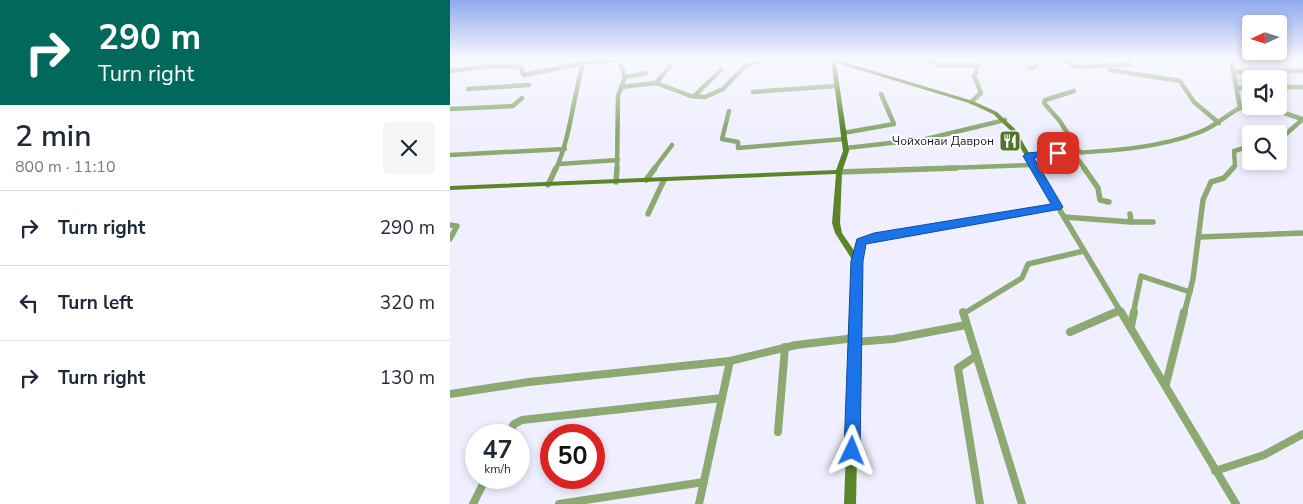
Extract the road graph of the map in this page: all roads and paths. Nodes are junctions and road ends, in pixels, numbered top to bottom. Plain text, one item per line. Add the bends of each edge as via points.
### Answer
1 (577, 83) edge
2 (623, 83) edge
3 (656, 83) joint
4 (708, 83) edge
5 (729, 83) edge
6 (836, 83) edge
7 (906, 83) edge
8 (977, 83) edge
9 (1180, 83) edge
10 (1236, 83) edge
11 (529, 84) dead end
12 (621, 86) junction
13 (836, 86) junction
14 (1287, 87) edge
15 (1303, 87) edge
16 (1238, 88) junction
17 (1242, 88) edge
18 (468, 89) dead end
19 (1074, 91) dead end
20 (752, 92) dead end
21 (881, 94) dead end
22 (694, 96) junction
23 (522, 98) dead end
24 (971, 102) junction
25 (1240, 108) junction
26 (450, 109) edge
27 (729, 111) dead end
28 (1303, 119) edge
29 (1005, 120) junction
30 (1219, 123) junction
31 (1287, 134) edge
32 (844, 136) junction
33 (672, 145) dead end
34 (846, 148) junction
35 (565, 149) junction
36 (1242, 149) edge
37 (1075, 151) junction
38 (450, 155) edge
39 (1028, 156) junction
40 (618, 160) junction
41 (558, 164) junction
42 (1032, 165) junction
43 (839, 172) junction
44 (646, 180) junction
45 (664, 180) junction
46 (616, 182) junction
47 (548, 185) junction
48 (450, 188) edge
49 (1108, 202) dead end
50 (1058, 207) junction
51 (648, 214) dead end
52 (1130, 214) dead end
53 (1064, 217) junction
54 (1117, 222) junction
55 (1131, 222) junction
56 (1153, 222) dead end
57 (450, 225) edge
58 (1123, 230) dead end
59 (1303, 233) edge
60 (1200, 237) junction
61 (450, 239) edge
62 (1084, 251) junction
63 (857, 261) junction
64 (1190, 292) junction
65 (1121, 310) junction
66 (966, 325) junction
67 (1131, 326) junction
68 (1070, 332) dead end
69 (855, 340) junction
70 (785, 347) junction
71 (976, 356) junction
72 (730, 361) junction
73 (1166, 384) junction
74 (450, 394) edge
75 (722, 398) junction
76 (514, 424) edge
77 (778, 432) dead end
78 (1303, 434) edge
79 (1215, 471) junction
80 (704, 482) junction
81 (480, 489) edge
82 (472, 504) edge
83 (559, 504) edge
84 (699, 504) edge
85 (850, 504) edge
86 (980, 504) edge
87 (1022, 504) edge
88 (1236, 504) edge

1 - 35 street
2 - 12 street
3 - 12 street
3 - 22 street
4 - 22 street
5 - 22 street via 721,91 705,97
6 - 13 main road
7 - 24 main road
8 - 24 street via 982,93
9 - 30 street via 1194,102
10 - 16 street
11 - 18 street
12 - 40 street via 618,96
13 - 20 street
13 - 32 main road
14 - 15 street
16 - 17 street
16 - 25 street
19 - 37 street via 1051,96 1044,103 1059,120
21 - 32 street via 894,124
23 - 26 street via 512,106
24 - 29 main road
25 - 28 street via 1270,108
25 - 30 street
27 - 32 street via 722,139 738,142 738,148
28 - 31 street
29 - 34 street via 959,133 888,146
29 - 39 main road
30 - 37 street via 1171,140
32 - 34 main road
33 - 44 street
34 - 43 main road via 846,157
35 - 38 street
35 - 41 street
36 - 60 street via 1234,151 1235,166 1224,178 1211,182 1203,200
37 - 39 street
37 - 49 street via 1098,188 1100,200
39 - 42 main road
40 - 41 street
40 - 46 street
41 - 47 street
42 - 43 street
42 - 50 main road
43 - 45 main road
43 - 63 main road via 838,233
44 - 45 main road
44 - 46 main road
45 - 51 street
46 - 47 main road
47 - 48 main road
50 - 53 street
50 - 63 main road via 866,239 858,247
52 - 55 street
53 - 54 street
53 - 62 street
54 - 55 street
54 - 58 street
55 - 56 street
57 - 61 street via 457,226
59 - 60 street
60 - 64 street
62 - 65 street
62 - 66 street via 1028,264 1022,278 963,312
63 - 69 main road
64 - 67 street via 1142,276
64 - 73 street
65 - 67 street
65 - 68 street
66 - 69 street via 893,339
66 - 71 street
67 - 73 street
69 - 70 street
69 - 85 main road
70 - 72 street
70 - 77 street
71 - 86 street via 958,368
71 - 87 street
72 - 74 street via 529,382
72 - 75 street
73 - 79 street
75 - 76 street via 519,420
75 - 80 street
78 - 79 street via 1264,454
79 - 88 street
80 - 83 street
80 - 84 street
81 - 82 street

